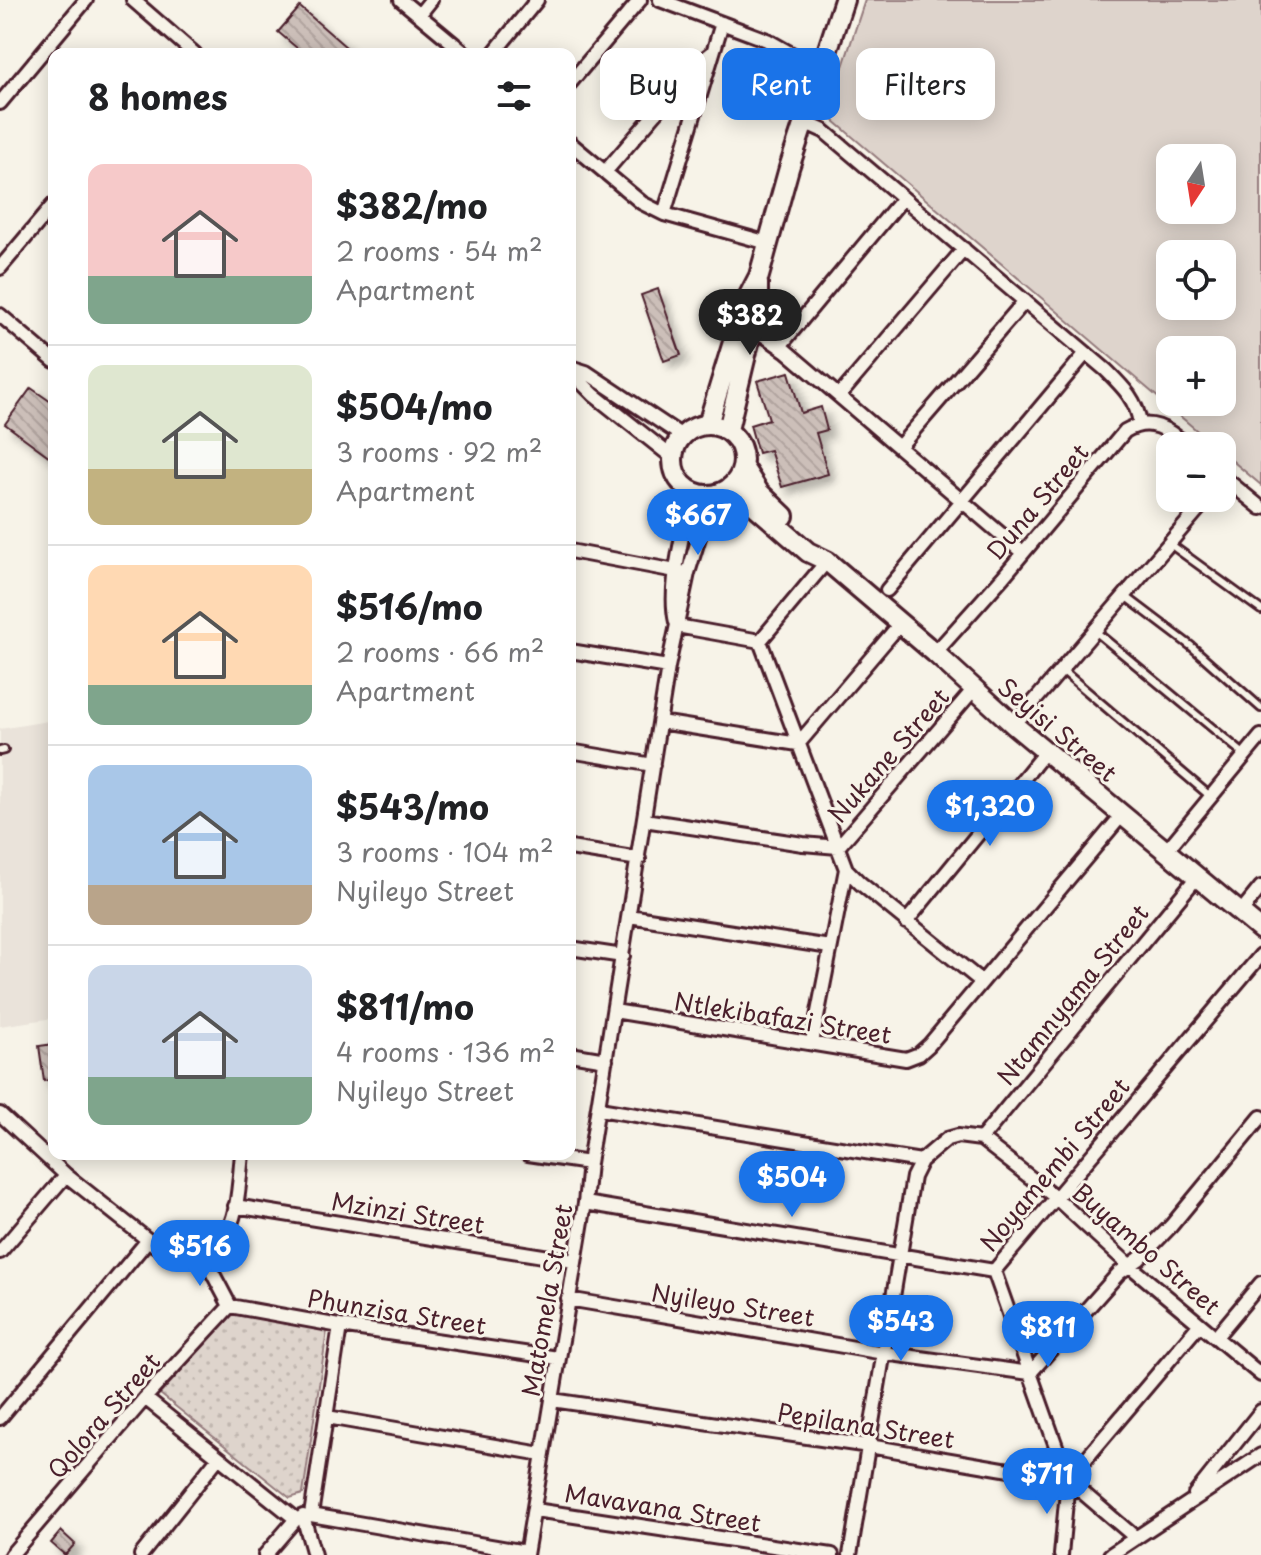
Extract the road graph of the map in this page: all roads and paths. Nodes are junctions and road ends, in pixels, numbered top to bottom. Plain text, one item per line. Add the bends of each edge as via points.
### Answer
1 (86, 0) edge
2 (133, 0) edge
3 (401, 0) edge
4 (431, 0) edge
5 (537, 0) edge
6 (640, 0) edge
7 (660, 0) edge
8 (844, 0) edge
9 (419, 15) junction
10 (722, 23) junction
11 (184, 48) edge
12 (459, 48) edge
13 (498, 48) edge
14 (781, 48) edge
15 (828, 48) edge
16 (713, 52) junction
17 (576, 76) edge
18 (0, 103) edge
19 (804, 122) joint
20 (576, 148) edge
21 (605, 172) junction
22 (903, 198) junction
23 (48, 211) edge
24 (664, 214) junction
25 (768, 243) junction
26 (964, 249) junction
27 (0, 268) edge
28 (759, 276) junction
29 (1025, 301) junction
30 (0, 315) edge
31 (752, 327) junction
32 (780, 346) junction
33 (1086, 353) junction
34 (48, 356) edge
35 (576, 370) edge
36 (576, 376) edge
37 (839, 396) junction
38 (1140, 423) junction
39 (708, 424) junction
40 (728, 430) junction
41 (1169, 432) edge
42 (682, 436) junction
43 (899, 447) junction
44 (672, 457) junction
45 (743, 467) junction
46 (732, 486) junction
47 (1236, 488) edge
48 (690, 490) junction
49 (712, 495) junction
50 (962, 500) junction
51 (1261, 508) edge
52 (1196, 512) edge
53 (1170, 544) junction
54 (576, 552) edge
55 (1023, 553) junction
56 (827, 561) junction
57 (683, 572) junction
58 (887, 590) dead end
59 (1125, 596) junction
60 (1261, 610) edge
61 (900, 624) junction
62 (677, 626) junction
63 (1095, 631) junction
64 (760, 641) junction
65 (576, 652) edge
66 (935, 653) junction
67 (668, 667) junction
68 (1062, 670) junction
69 (974, 689) junction
70 (1261, 708) edge
71 (660, 722) junction
72 (1014, 725) junction
73 (1261, 736) edge
74 (798, 744) junction
75 (1046, 751) junction
76 (576, 752) edge
77 (1245, 755) junction
78 (653, 765) junction
79 (1210, 796) junction
80 (1122, 815) junction
81 (644, 820) junction
82 (838, 847) junction
83 (576, 849) edge
84 (1166, 851) junction
85 (639, 859) junction
86 (846, 869) junction
87 (1197, 877) junction
88 (1261, 887) edge
89 (1240, 913) junction
90 (629, 916) junction
91 (906, 922) junction
92 (1261, 930) edge
93 (830, 947) junction
94 (576, 949) edge
95 (1261, 955) edge
96 (623, 956) junction
97 (982, 982) junction
98 (614, 1011) junction
99 (812, 1043) junction
100 (576, 1055) edge
101 (606, 1060) junction
102 (599, 1109) junction
103 (0, 1114) edge
104 (1261, 1117) edge
105 (981, 1139) junction
106 (48, 1158) edge
107 (50, 1160) edge
108 (241, 1160) edge
109 (569, 1160) edge
110 (921, 1161) junction
111 (589, 1163) junction
112 (66, 1175) junction
113 (1054, 1196) junction
114 (585, 1203) junction
115 (235, 1206) junction
116 (148, 1240) junction
117 (0, 1252) edge
118 (202, 1253) junction
119 (901, 1256) junction
120 (574, 1261) junction
121 (1129, 1265) junction
122 (994, 1271) junction
123 (1261, 1283) edge
124 (568, 1299) junction
125 (230, 1306) junction
126 (1199, 1325) junction
127 (340, 1326) junction
128 (1216, 1337) junction
129 (884, 1353) junction
130 (558, 1358) junction
131 (1030, 1373) junction
132 (1261, 1375) edge
133 (145, 1398) junction
134 (552, 1400) junction
135 (1261, 1411) edge
136 (327, 1417) junction
137 (0, 1418) edge
138 (869, 1446) junction
139 (542, 1454) junction
140 (1261, 1455) edge
141 (218, 1458) junction
142 (1068, 1480) junction
143 (1188, 1503) junction
144 (535, 1510) junction
145 (304, 1516) junction
146 (1136, 1538) junction
147 (0, 1549) edge
148 (526, 1554) edge
149 (9, 1555) edge
150 (141, 1555) edge
151 (265, 1555) edge
152 (314, 1555) edge
153 (832, 1555) edge
154 (850, 1555) edge
155 (1061, 1555) edge
156 (1110, 1555) edge

1 - 18 street
2 - 11 street
3 - 9 street
4 - 9 street
5 - 13 street
6 - 17 street
7 - 10 street
8 - 15 street
9 - 12 street
10 - 14 street
10 - 16 street
16 - 21 street
16 - 24 street
19 - 22 street via 824,131
19 - 25 street
20 - 21 street
21 - 24 street
22 - 26 street
22 - 32 street
23 - 27 street
24 - 25 street
25 - 28 street
26 - 29 street
26 - 37 street
28 - 31 street
28 - 39 street via 745,303
29 - 33 street
29 - 43 street
30 - 34 street
31 - 32 street
31 - 40 street
32 - 37 street
33 - 38 street via 1130,394
33 - 50 street
35 - 42 street
36 - 44 street
37 - 43 street
38 - 41 street
38 - 55 street, Duna Street via 1125,431
39 - 40 street
39 - 42 street
40 - 45 street via 741,446
42 - 44 street
43 - 50 street
44 - 48 street via 674,473
45 - 46 street
45 - 56 street, Seyisi Street via 759,492 817,545
46 - 49 street
46 - 56 street, Seyisi Street via 808,552
47 - 51 street
48 - 49 street
48 - 57 street, Matomela Street
49 - 57 street, Matomela Street
50 - 55 street
50 - 58 street
52 - 53 street
53 - 59 street
53 - 60 lane
54 - 57 street
55 - 66 street, Duna Street
56 - 61 street, Seyisi Street
56 - 64 street
57 - 62 street, Matomela Street via 674,613
59 - 63 street
59 - 70 lane
61 - 66 street, Seyisi Street
61 - 74 street
62 - 64 street
62 - 67 street, Matomela Street
63 - 68 street
63 - 77 lane
64 - 74 street
65 - 67 street
66 - 69 street, Seyisi Street
67 - 71 street, Matomela Street
68 - 72 street
68 - 79 lane
69 - 72 street, Seyisi Street
69 - 82 street, Nukane Street
71 - 74 street
71 - 78 street, Matomela Street
72 - 75 street, Seyisi Street
73 - 77 street
74 - 82 street
75 - 80 street, Seyisi Street
75 - 91 street
76 - 78 street
77 - 79 street
78 - 81 street, Matomela Street
79 - 84 street
80 - 84 street, Seyisi Street
80 - 97 street, Ntlekibafazi Street
81 - 82 street, Nukane Street
81 - 85 street, Matomela Street
82 - 86 street
83 - 85 street
84 - 87 street, Seyisi Street
85 - 90 street, Matomela Street
86 - 91 street
86 - 93 street
87 - 89 street, Seyisi Street
87 - 105 street, Ntamnyama Street
88 - 89 street
89 - 92 street, Seyisi Street
90 - 93 street
90 - 96 street, Matomela Street
91 - 97 street
93 - 99 street
94 - 96 street
95 - 113 street, Noyamembi Street
96 - 98 street, Matomela Street
97 - 99 street, Ntlekibafazi Street via 929,1045 906,1059
98 - 99 street, Ntlekibafazi Street
98 - 101 street, Matomela Street
100 - 101 street
101 - 102 street, Matomela Street
102 - 110 street
102 - 111 street, Matomela Street
103 - 106 street
104 - 121 street via 1171,1226
105 - 110 street via 947,1139
105 - 113 street, Buyambo Street
107 - 112 street
108 - 115 street
109 - 111 street
110 - 119 street via 913,1177
111 - 114 street, Matomela Street
112 - 116 street
112 - 117 street
113 - 121 street, Buyambo Street
113 - 122 street, Noyamembi Street
114 - 119 street, Noyamembi Street
114 - 120 street, Matomela Street
115 - 118 street via 221,1241
115 - 120 street, Mzinzi Street
116 - 118 street via 178,1257
116 - 137 street
118 - 125 street
119 - 122 street, Noyamembi Street
119 - 129 street
120 - 124 street, Matomela Street
121 - 126 street, Buyambo Street
121 - 131 street
122 - 131 street
123 - 128 street
124 - 129 street, Nyileyo Street
124 - 130 street, Matomela Street
125 - 127 street, Phunzisa Street
125 - 133 street, Qolora Street
126 - 128 street, Buyambo Street
126 - 142 street
127 - 130 street, Phunzisa Street
127 - 136 street
128 - 132 street, Buyambo Street
129 - 131 street, Nyileyo Street
129 - 138 street
130 - 134 street, Matomela Street
131 - 142 street
133 - 141 street
133 - 149 street, Qolora Street
134 - 138 street, Pepilana Street
134 - 139 street, Matomela Street
135 - 143 street
136 - 139 street
136 - 145 street
138 - 142 street, Pepilana Street
138 - 154 street
139 - 144 street, Matomela Street
140 - 143 street
141 - 145 street
141 - 150 street
142 - 146 street
142 - 155 street
143 - 146 street
144 - 148 street, Matomela Street
144 - 153 street, Mavavana Street
145 - 148 street
145 - 151 street
145 - 152 street
146 - 156 street
147 - 149 street

